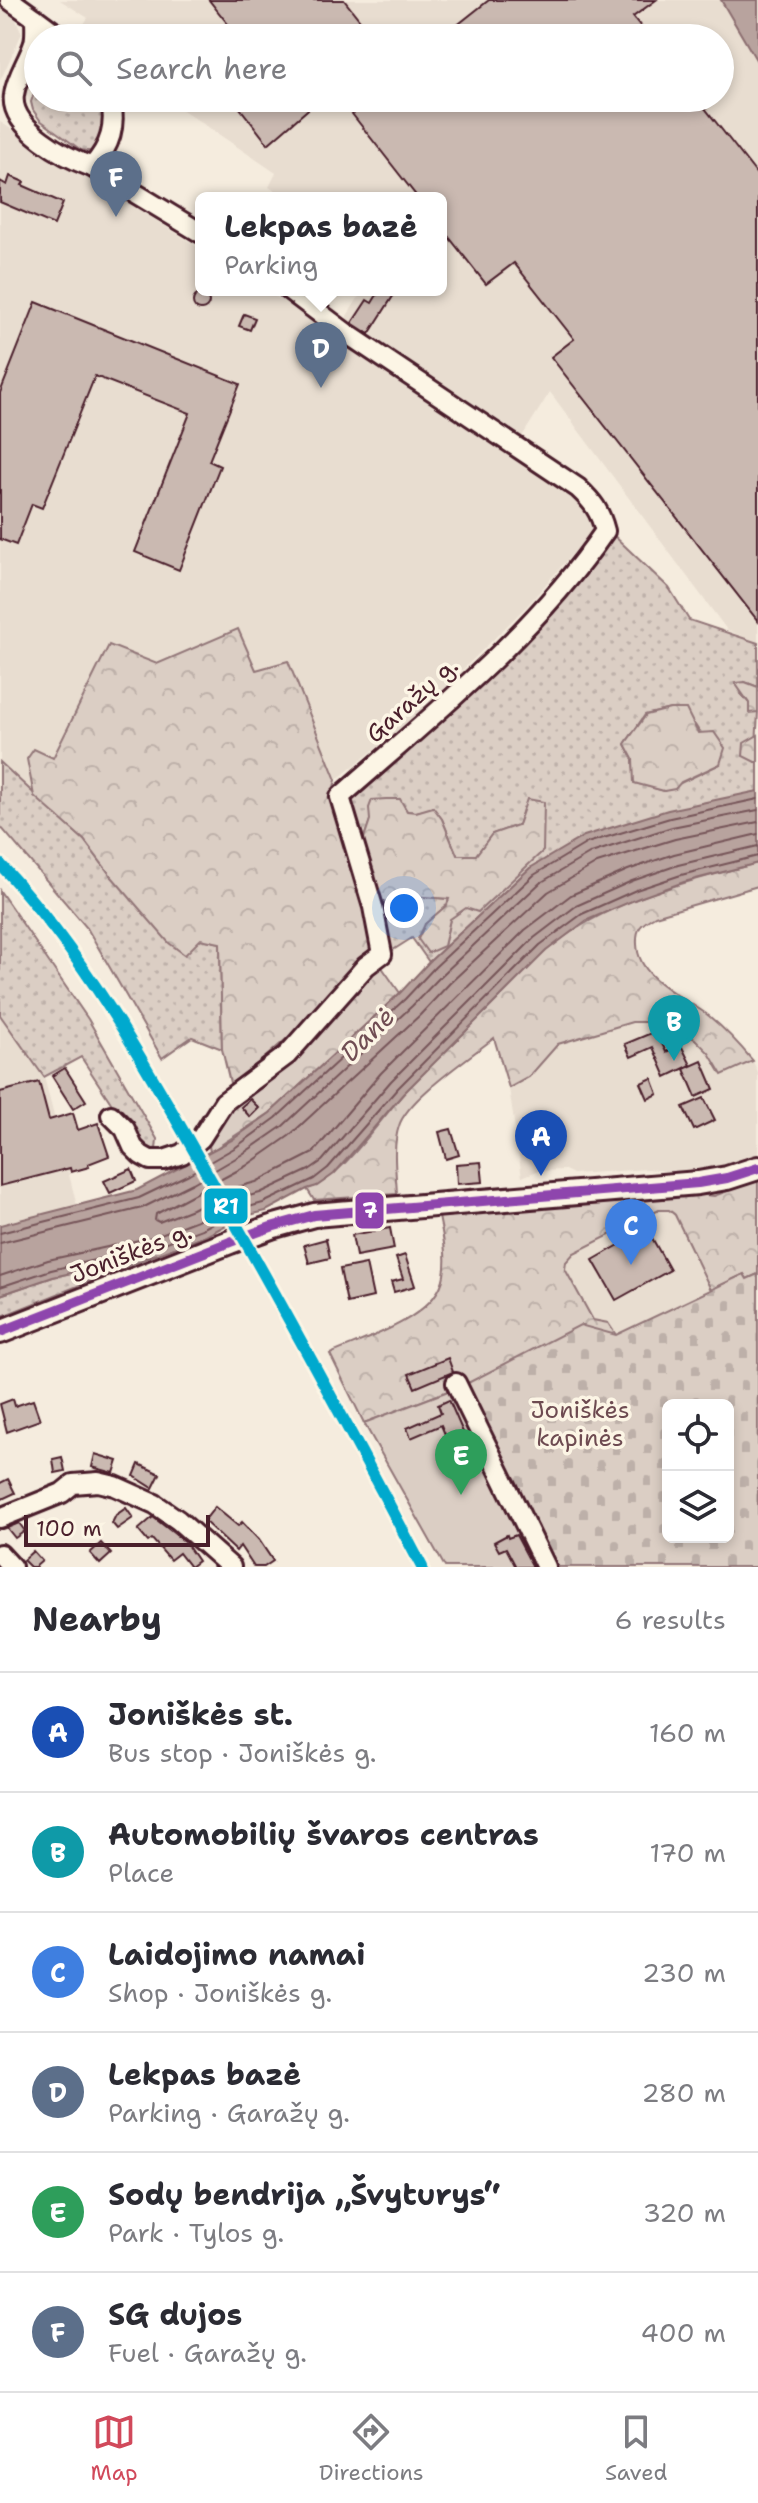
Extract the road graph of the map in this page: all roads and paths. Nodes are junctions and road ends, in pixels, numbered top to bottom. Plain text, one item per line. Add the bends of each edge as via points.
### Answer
1 (10, 0) edge
2 (35, 18) junction
3 (35, 24) edge
4 (43, 24) edge
5 (24, 70) edge
6 (111, 112) edge
7 (92, 167) junction
8 (195, 229) edge
9 (297, 296) edge
10 (111, 1115) dead end
11 (758, 1168) edge
12 (0, 1332) edge
13 (456, 1383) dead end
14 (0, 1518) edge
15 (0, 1554) edge
16 (12, 1567) edge
17 (231, 1567) edge
18 (546, 1567) edge

1 - 2 street
2 - 3 street
2 - 4 street
5 - 7 street via 14,96 17,114 29,131
6 - 7 street via 110,140
7 - 8 street
9 - 10 street, Garažų g. via 578,488 594,502 605,531 545,605 469,682 340,797 382,954 287,1055 224,1102 201,1138 182,1154 150,1160 133,1147
11 - 12 main road, Joniškės g. via 698,1183 314,1215 243,1237
13 - 18 street
14 - 17 street via 73,1484 98,1482 155,1504
15 - 16 street

